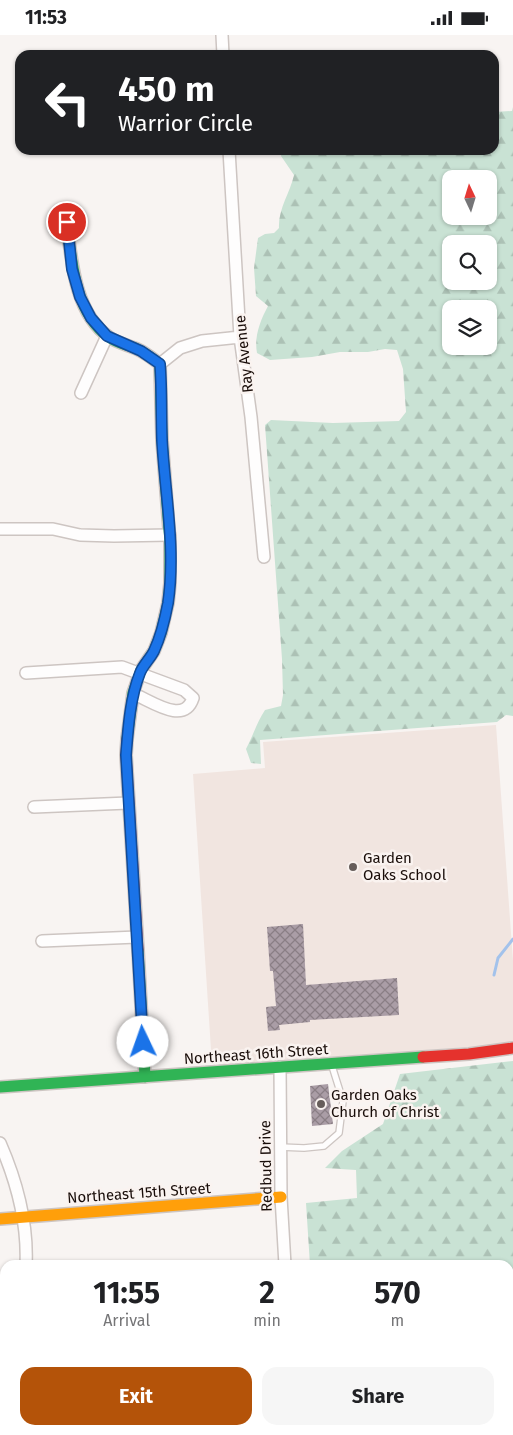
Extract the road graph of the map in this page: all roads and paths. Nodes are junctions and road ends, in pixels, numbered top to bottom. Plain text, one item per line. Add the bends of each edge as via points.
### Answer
1 (222, 35) edge
2 (223, 50) edge
3 (229, 155) edge
4 (65, 209) dead end
5 (107, 336) junction
6 (240, 337) junction
7 (160, 364) junction
8 (81, 393) dead end
9 (0, 529) edge
10 (170, 535) junction
11 (264, 557) dead end
12 (26, 673) dead end
13 (140, 673) junction
14 (134, 695) junction
15 (128, 803) junction
16 (34, 807) dead end
17 (137, 937) junction
18 (42, 941) dead end
19 (513, 1048) edge
20 (331, 1064) junction
21 (280, 1067) junction
22 (145, 1077) junction
23 (0, 1087) edge
24 (0, 1143) edge
25 (280, 1147) junction
26 (281, 1197) junction
27 (23, 1217) junction
28 (0, 1219) edge
29 (26, 1260) edge
30 (285, 1260) edge

1 - 2 street
3 - 6 street, Ray Avenue
4 - 5 street via 72,269 80,297 91,318
5 - 7 street via 141,351
5 - 8 street
6 - 7 street via 202,341 180,349
6 - 11 street, Ray Avenue
7 - 10 street
9 - 10 street via 53,529 80,535
10 - 13 street via 168,603 153,652
12 - 13 street via 122,667
13 - 14 street
13 - 14 street via 184,690 193,698 190,706 182,711 168,710
14 - 15 street via 128,720 126,755
15 - 16 street
15 - 17 street
17 - 18 street
17 - 22 street
19 - 20 street, Northeast 16th Street
20 - 21 street, Northeast 16th Street
20 - 25 lane via 343,1101 339,1133 324,1146
21 - 22 street, Northeast 16th Street
21 - 25 street, Redbud Drive
22 - 23 street, Northeast 16th Street
24 - 27 street via 19,1193
25 - 26 street, Redbud Drive
26 - 27 street, Northeast 15th Street
26 - 30 street, Redbud Drive
27 - 28 street, Northeast 15th Street
27 - 29 street

